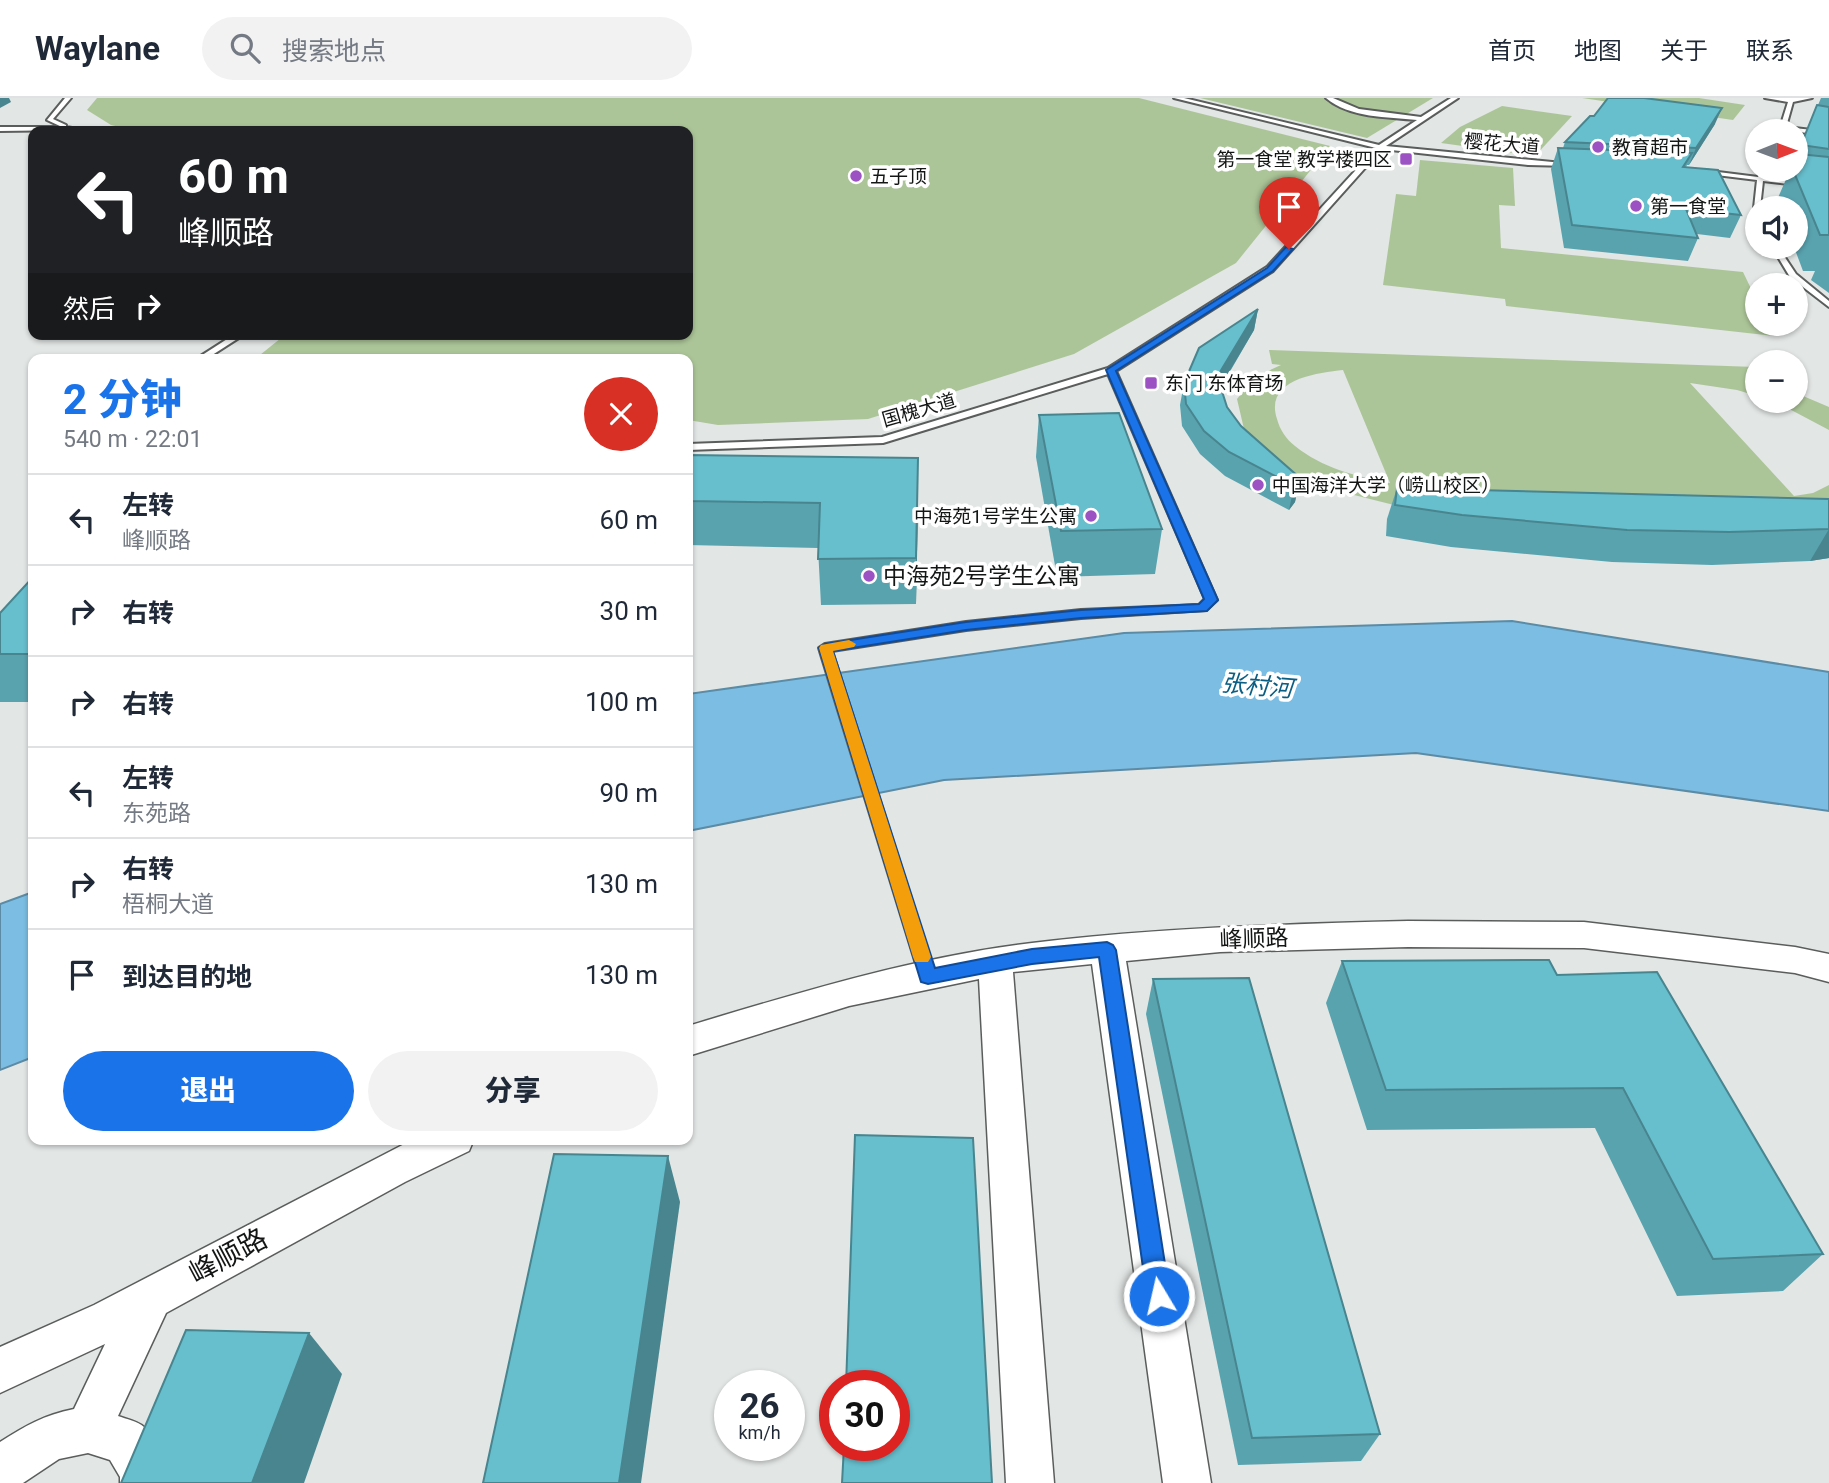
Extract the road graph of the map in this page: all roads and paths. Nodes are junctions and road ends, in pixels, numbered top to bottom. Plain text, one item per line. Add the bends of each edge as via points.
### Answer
1 (68, 98) edge
2 (1177, 98) edge
3 (1329, 98) edge
4 (1455, 98) edge
5 (1768, 98) edge
6 (1809, 98) edge
7 (1791, 101) junction
8 (1421, 119) junction
9 (1786, 119) edge
10 (63, 126) edge
11 (0, 129) edge
12 (28, 129) edge
13 (1808, 132) edge
14 (1829, 134) edge
15 (1381, 147) junction
16 (1582, 164) edge
17 (1691, 170) edge
18 (1745, 178) edge
19 (1780, 182) edge
20 (1829, 187) edge
21 (1808, 288) edge
22 (1829, 305) edge
23 (231, 340) edge
24 (208, 354) edge
25 (1111, 370) junction
26 (693, 447) edge
27 (1107, 950) junction
28 (995, 962) junction
29 (1829, 968) edge
30 (928, 976) junction
31 (693, 1039) edge
32 (442, 1145) edge
33 (151, 1297) junction
34 (0, 1370) edge
35 (88, 1430) junction
36 (0, 1470) edge
37 (145, 1483) edge
38 (1030, 1483) edge
39 (1187, 1483) edge

1 - 10 lane via 50,120
2 - 15 lane, 樱花大道
3 - 8 lane via 1347,106
4 - 8 lane, 国槐大道
5 - 7 lane
6 - 7 lane
7 - 9 lane
8 - 15 lane, 国槐大道
11 - 12 lane
13 - 14 lane
15 - 16 lane, 樱花大道 via 1528,163
15 - 25 lane, 国槐大道 via 1270,269
17 - 18 lane
19 - 20 lane
21 - 22 lane
23 - 24 lane
25 - 26 lane, 国槐大道 via 883,440
25 - 30 lane via 1211,600 1202,608 966,626 825,648
27 - 28 street, 峰顺路
27 - 29 street, 峰顺路 via 1220,939 1584,934
27 - 39 street
28 - 30 street, 峰顺路
28 - 38 street
30 - 31 street, 峰顺路 via 849,992
32 - 33 street, 峰顺路
33 - 34 street, 峰顺路
33 - 35 street
35 - 36 street via 50,1437
35 - 37 street via 126,1442

